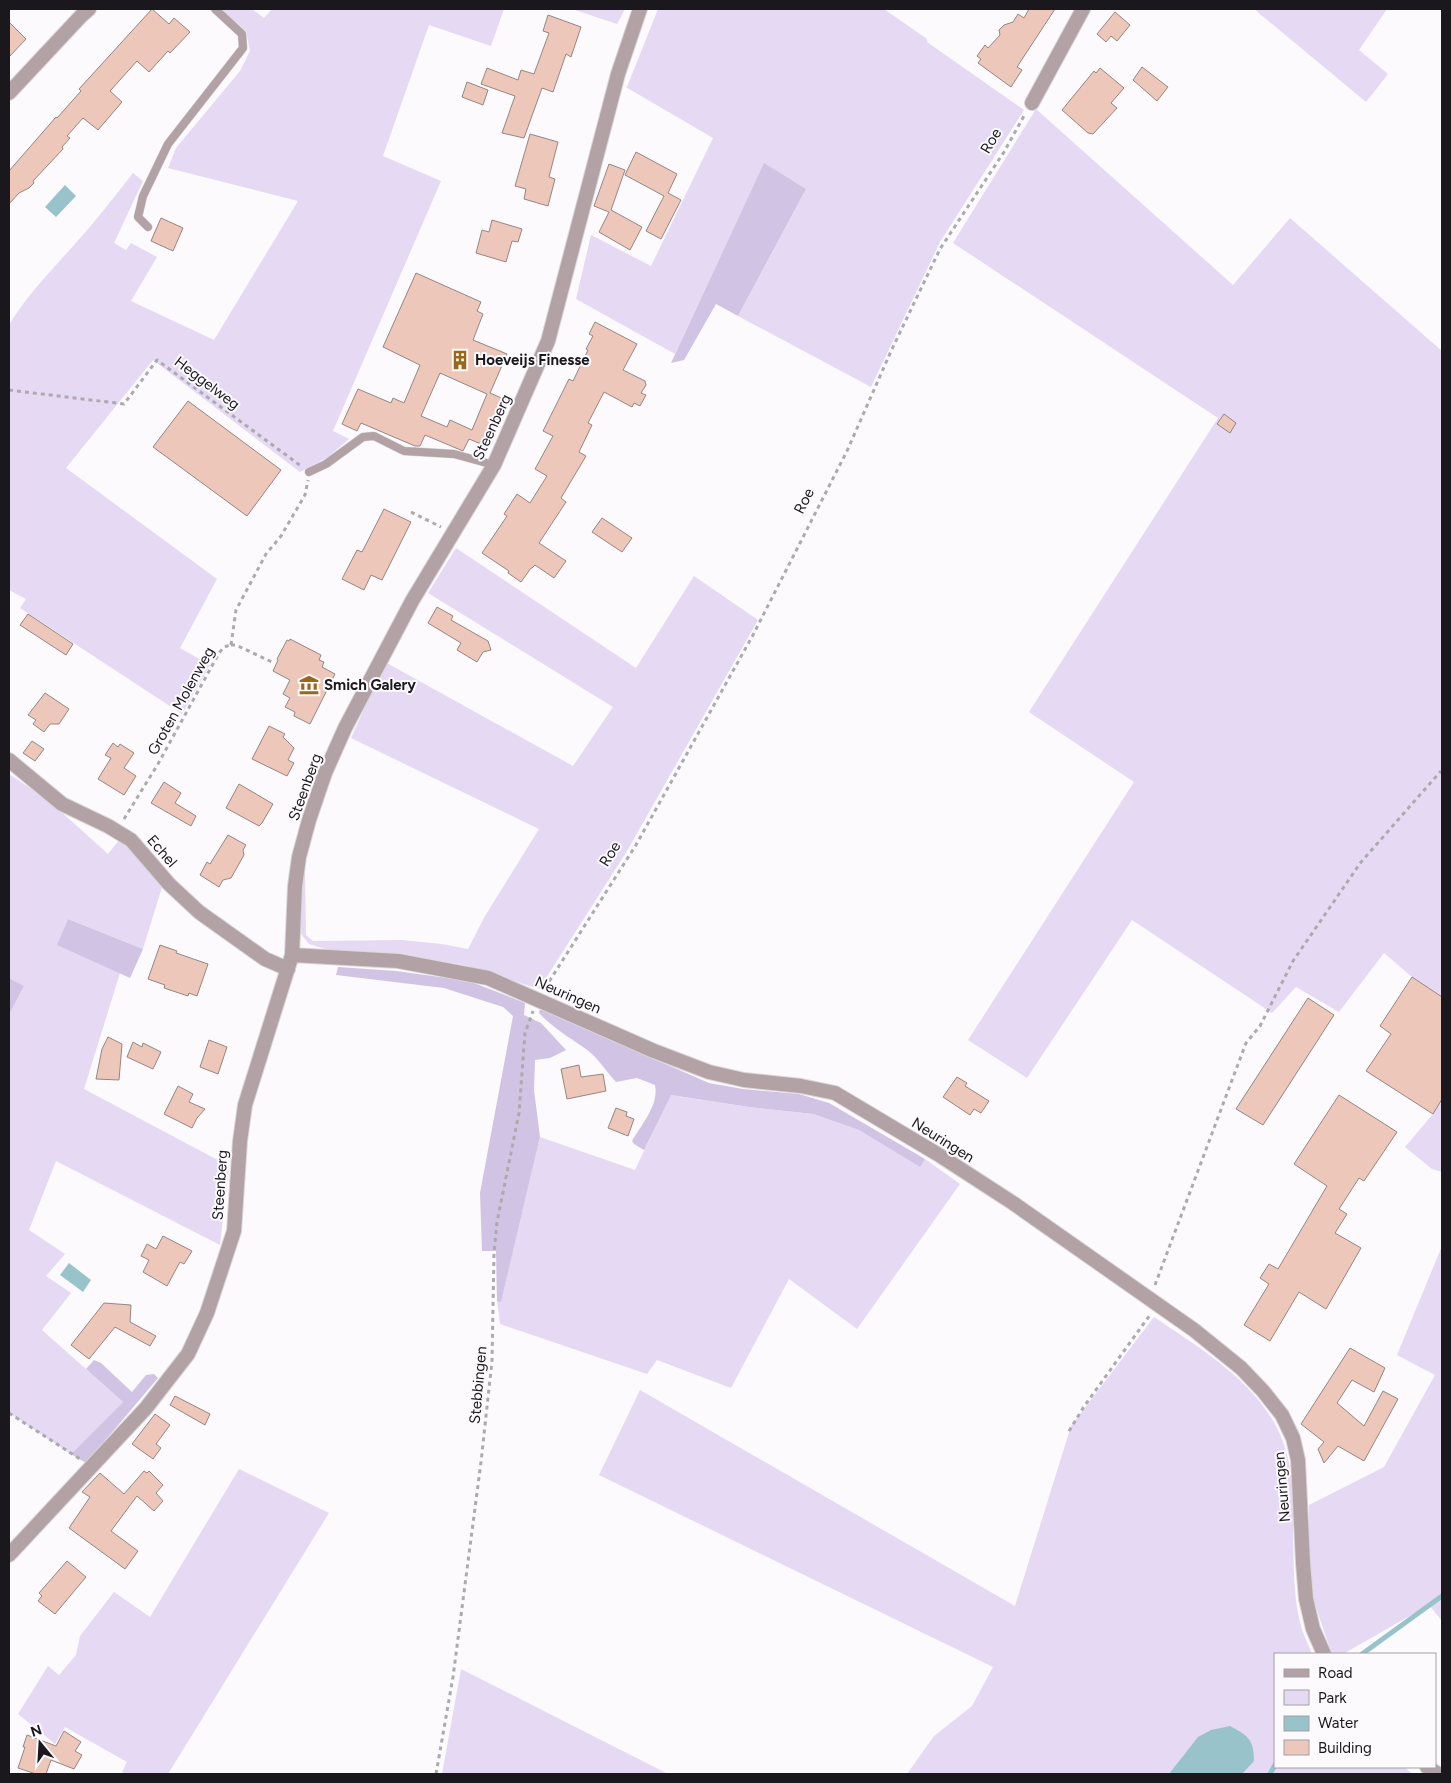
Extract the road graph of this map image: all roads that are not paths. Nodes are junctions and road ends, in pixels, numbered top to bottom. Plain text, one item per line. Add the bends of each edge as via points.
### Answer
1 (89, 9) edge
2 (216, 9) edge
3 (640, 9) edge
4 (1083, 9) edge
5 (9, 93) edge
6 (1032, 103) road end
7 (148, 227) dead end
8 (494, 465) junction
9 (309, 472) road end
10 (9, 760) edge
11 (292, 955) junction
12 (288, 970) junction
13 (9, 1555) edge
14 (1324, 1653) edge

1 - 5 street
2 - 7 lane via 242,34 243,48 168,144 143,196 138,218
3 - 8 street, Steenberg via 620,67 548,341
4 - 6 street
8 - 9 lane via 454,454 404,451 374,436 363,437 326,464
8 - 11 street, Steenberg via 387,646 325,773 298,857
10 - 12 street, Echel via 62,804 131,840 198,912 265,959
11 - 12 street, Steenberg
11 - 14 street, Neuringen via 398,961 488,978 709,1072 835,1093 1013,1203 1194,1330 1241,1368 1282,1415 1293,1438 1298,1460 1306,1599 1313,1629
12 - 13 street, Steenberg via 245,1105 234,1231 207,1313 188,1354 146,1408

